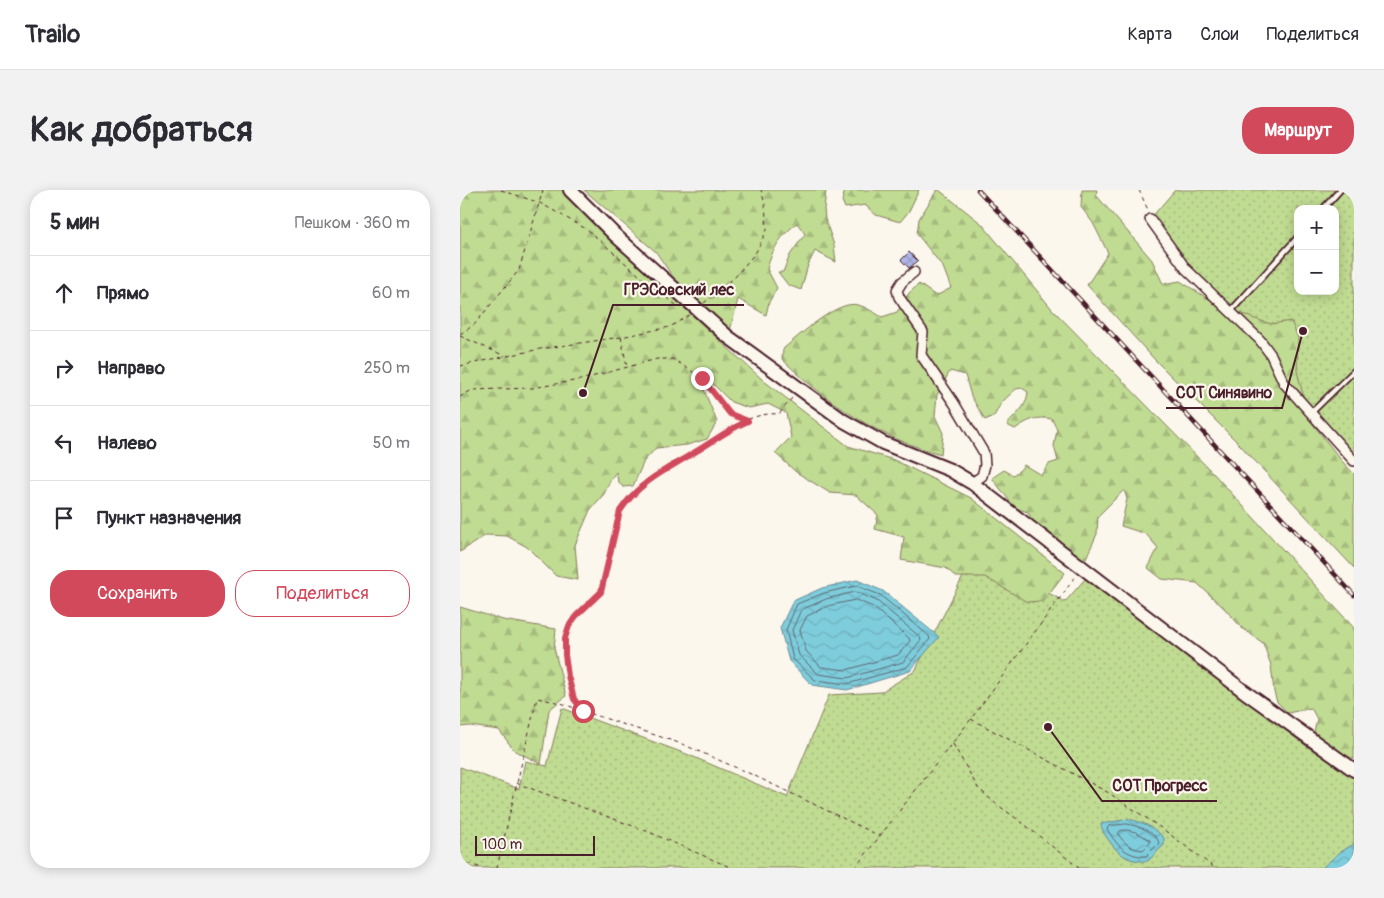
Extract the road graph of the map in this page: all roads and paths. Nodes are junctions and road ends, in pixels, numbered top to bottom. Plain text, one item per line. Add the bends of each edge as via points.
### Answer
1 (501, 190) edge
2 (543, 190) edge
3 (570, 190) edge
4 (761, 190) edge
5 (1139, 190) edge
6 (1340, 190) edge
7 (540, 203) junction
8 (1327, 205) edge
9 (1150, 218) joint
10 (1294, 241) edge
11 (914, 272) dead end
12 (697, 309) junction
13 (682, 310) dead end
14 (1231, 311) junction
15 (460, 335) edge
16 (621, 337) junction
17 (505, 356) junction
18 (460, 366) edge
19 (627, 367) junction
20 (1354, 371) edge
21 (799, 388) junction
22 (460, 397) edge
23 (1311, 413) junction
24 (748, 421) junction
25 (1354, 461) edge
26 (972, 483) junction
27 (1082, 567) junction
28 (583, 711) junction
29 (971, 719) junction
30 (953, 743) junction
31 (1354, 770) edge
32 (516, 783) junction
33 (880, 836) junction
34 (460, 861) edge
35 (482, 868) edge
36 (497, 868) edge
37 (732, 868) edge
38 (855, 868) edge
39 (1079, 868) edge
40 (1215, 868) edge

1 - 7 path
2 - 7 path
3 - 12 main road
4 - 12 path via 767,230 756,252 736,277
5 - 9 path
6 - 8 lane
7 - 13 path via 588,230
7 - 15 path via 519,270 474,324
9 - 14 street via 1186,269
10 - 14 lane
11 - 26 street via 897,290 923,332 921,355 984,453 982,476
12 - 16 path via 670,327
12 - 21 main road via 727,336
14 - 23 street via 1260,340 1284,383
15 - 17 path
16 - 17 path
16 - 19 path
17 - 18 path
19 - 22 path via 580,380 532,388 472,390
19 - 24 path via 657,359 673,359 702,378 730,414
20 - 23 lane
21 - 24 path via 780,414
21 - 26 main road via 860,430
23 - 25 street
24 - 28 path via 729,429 641,485 620,511 601,592 576,616 565,638 568,676 574,699
26 - 27 main road
27 - 29 path
27 - 31 main road via 1244,692
28 - 32 path via 537,698
28 - 33 path via 682,744
29 - 30 path
29 - 40 path via 1109,793
30 - 33 path
30 - 39 path via 978,788
32 - 36 path
32 - 37 path via 644,830
33 - 38 path
34 - 35 path

